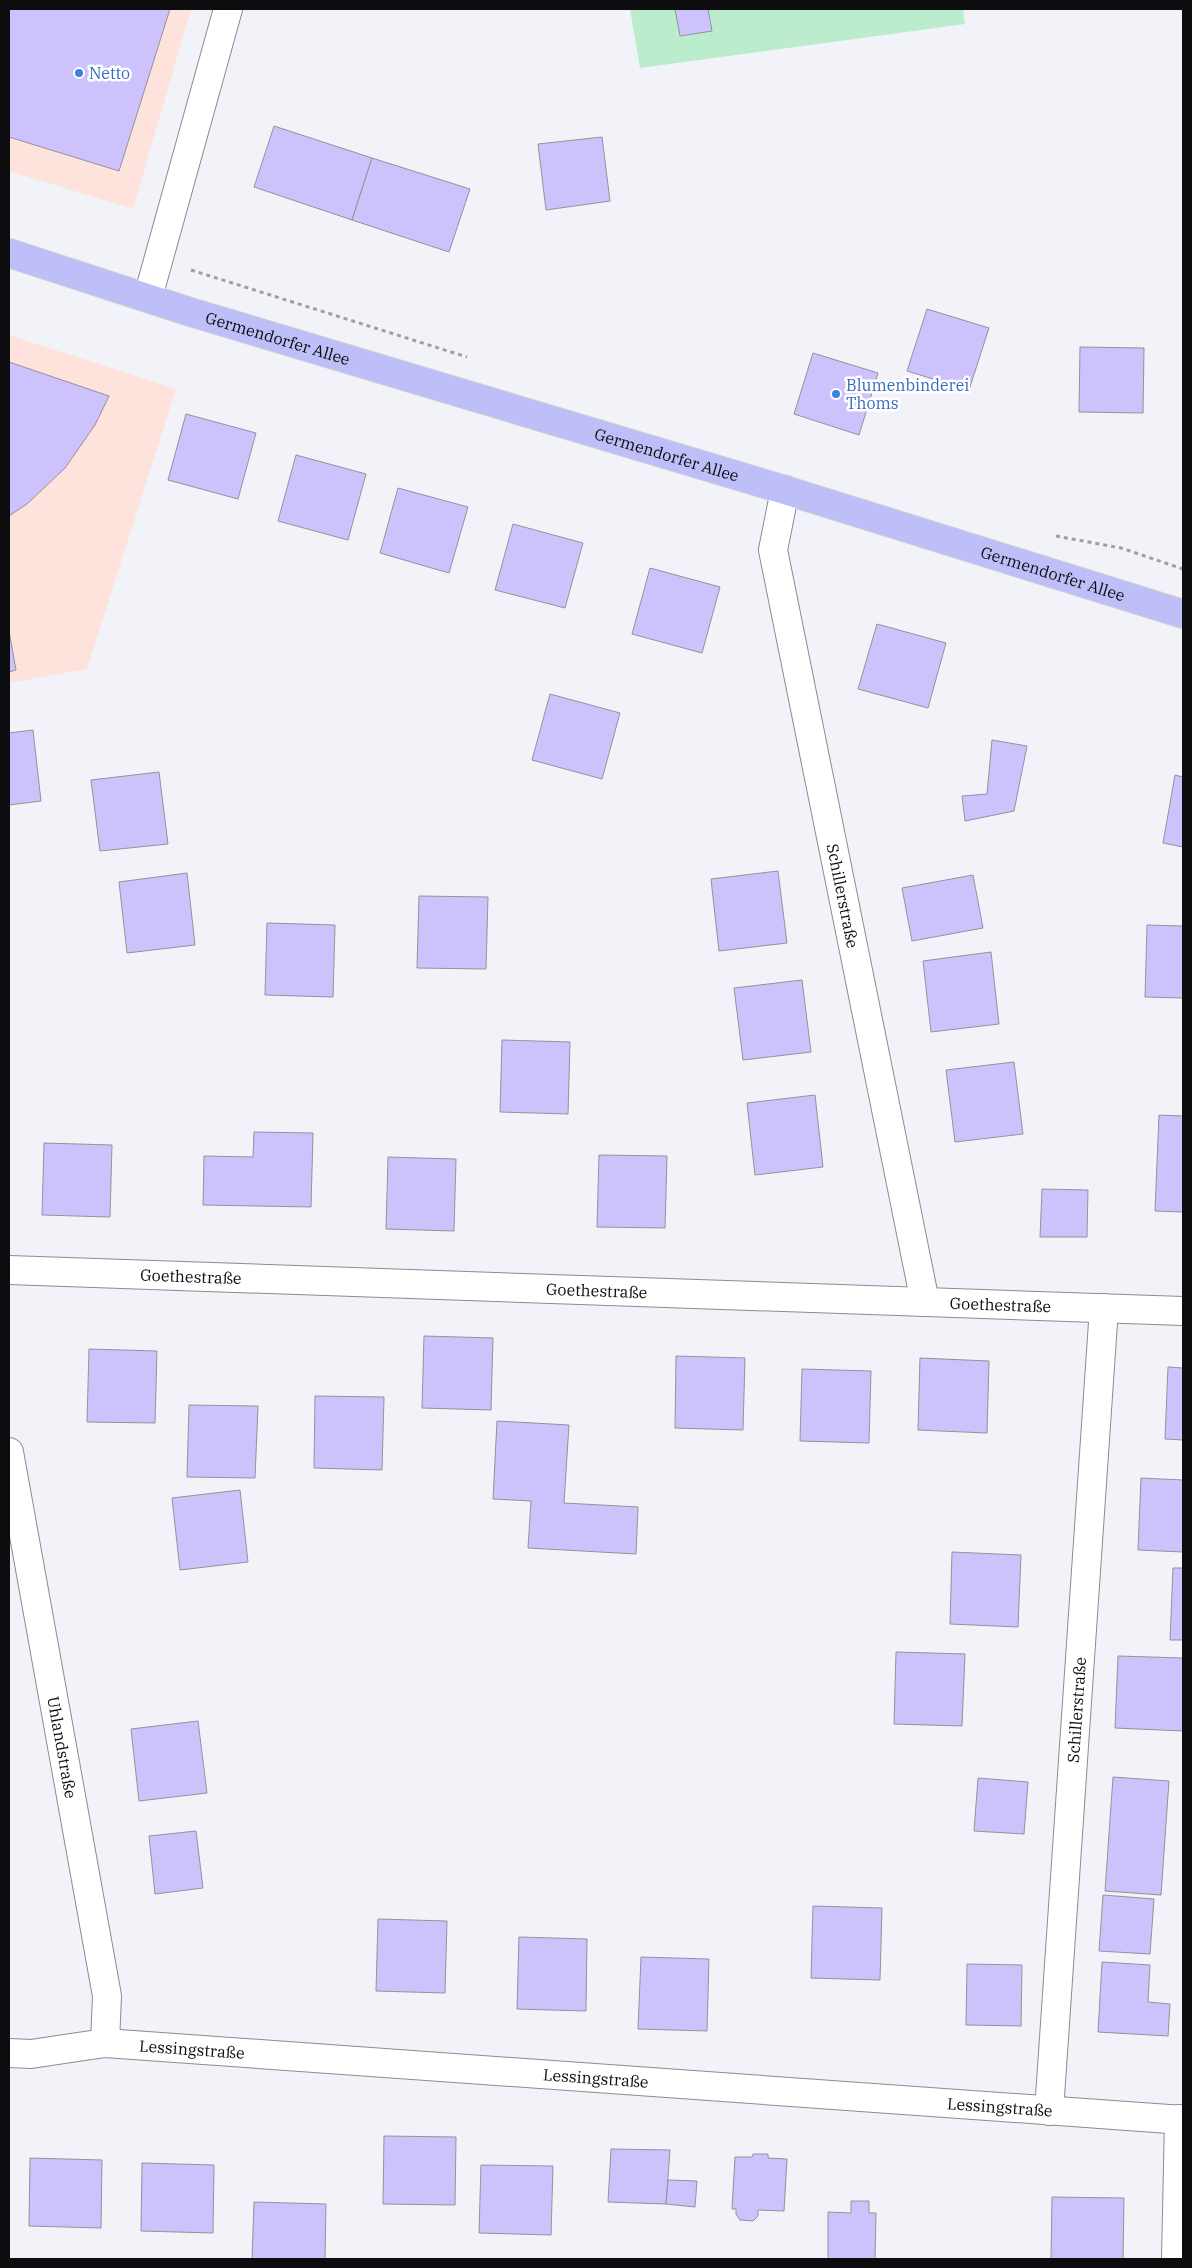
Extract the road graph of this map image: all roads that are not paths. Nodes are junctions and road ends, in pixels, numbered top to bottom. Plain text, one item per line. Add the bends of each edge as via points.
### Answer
1 (228, 9) edge
2 (9, 254) edge
3 (148, 298) junction
4 (785, 490) junction
5 (1183, 614) edge
6 (9, 1270) edge
7 (925, 1302) junction
8 (1104, 1308) junction
9 (1183, 1311) edge
10 (9, 1452) edge
11 (105, 2043) junction
12 (9, 2053) edge
13 (1049, 2111) junction
14 (1181, 2120) edge
15 (1176, 2259) edge

1 - 3 street
2 - 3 main road, Germendorfer Allee
3 - 4 main road, Germendorfer Allee
4 - 5 main road, Germendorfer Allee
4 - 7 street, Schillerstraße via 773,550
6 - 7 street, Goethestraße
7 - 8 street, Goethestraße
8 - 9 street, Goethestraße
8 - 13 street, Schillerstraße
10 - 11 street, Uhlandstraße via 107,1996
11 - 12 street, Lessingstraße via 31,2054
11 - 13 street, Lessingstraße
13 - 14 street, Lessingstraße
14 - 15 street

